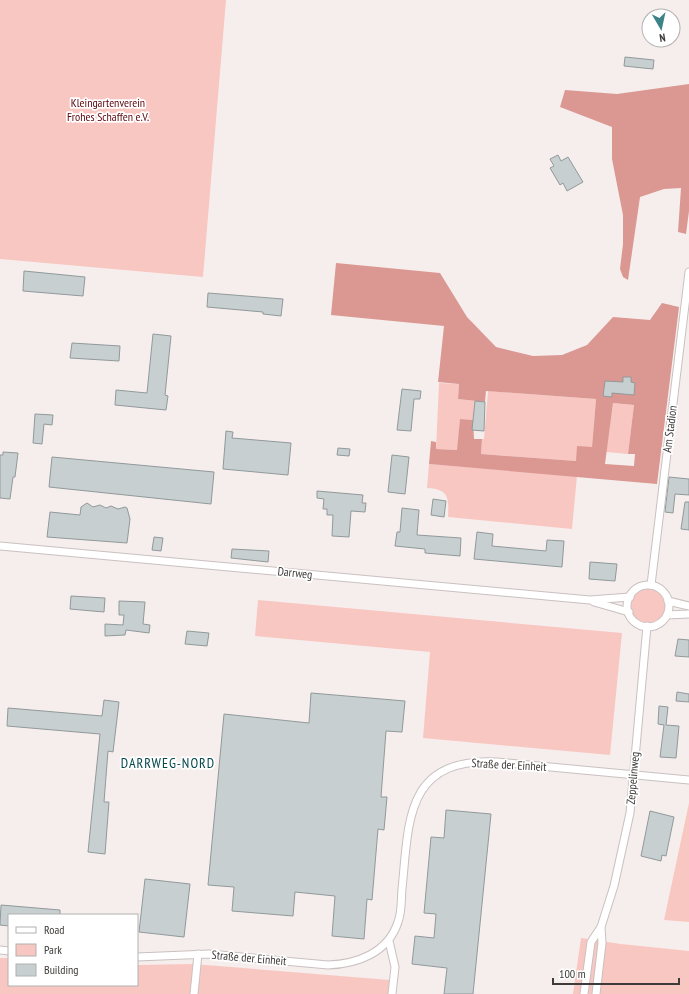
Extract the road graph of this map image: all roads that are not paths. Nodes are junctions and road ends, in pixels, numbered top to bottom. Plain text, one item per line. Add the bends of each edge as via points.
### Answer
1 (689, 272) edge
2 (0, 546) edge
3 (652, 585) junction
4 (630, 597) junction
5 (590, 600) junction
6 (668, 601) junction
7 (689, 606) edge
8 (629, 612) junction
9 (689, 614) edge
10 (667, 615) junction
11 (647, 626) junction
12 (634, 775) junction
13 (689, 780) edge
14 (601, 927) junction
15 (389, 941) junction
16 (198, 954) junction
17 (138, 957) edge
18 (194, 994) edge
19 (392, 994) edge
20 (584, 994) edge
21 (596, 994) edge

1 - 3 street, Am Stadion
2 - 5 street, Darrweg
3 - 4 street via 639,587
3 - 6 street via 662,590
4 - 5 street, Darrweg
4 - 8 street
5 - 8 street, Darrweg
6 - 7 street
6 - 10 street
8 - 11 street, Darrweg via 636,622
9 - 10 street
10 - 11 street via 659,623
11 - 12 street, Zeppelinweg
12 - 13 street, Straße der Einheit
12 - 14 street, Zeppelinweg via 622,858
12 - 15 street, Straße der Einheit via 481,762 460,764 432,779 418,795 410,818 399,921
14 - 20 street, Zeppelinweg via 591,942
14 - 21 street, Zeppelinweg via 602,943
15 - 16 street, Straße der Einheit via 369,956 345,965
15 - 19 street via 395,967
16 - 17 street, Straße der Einheit
16 - 18 street, Straße der Einheit

